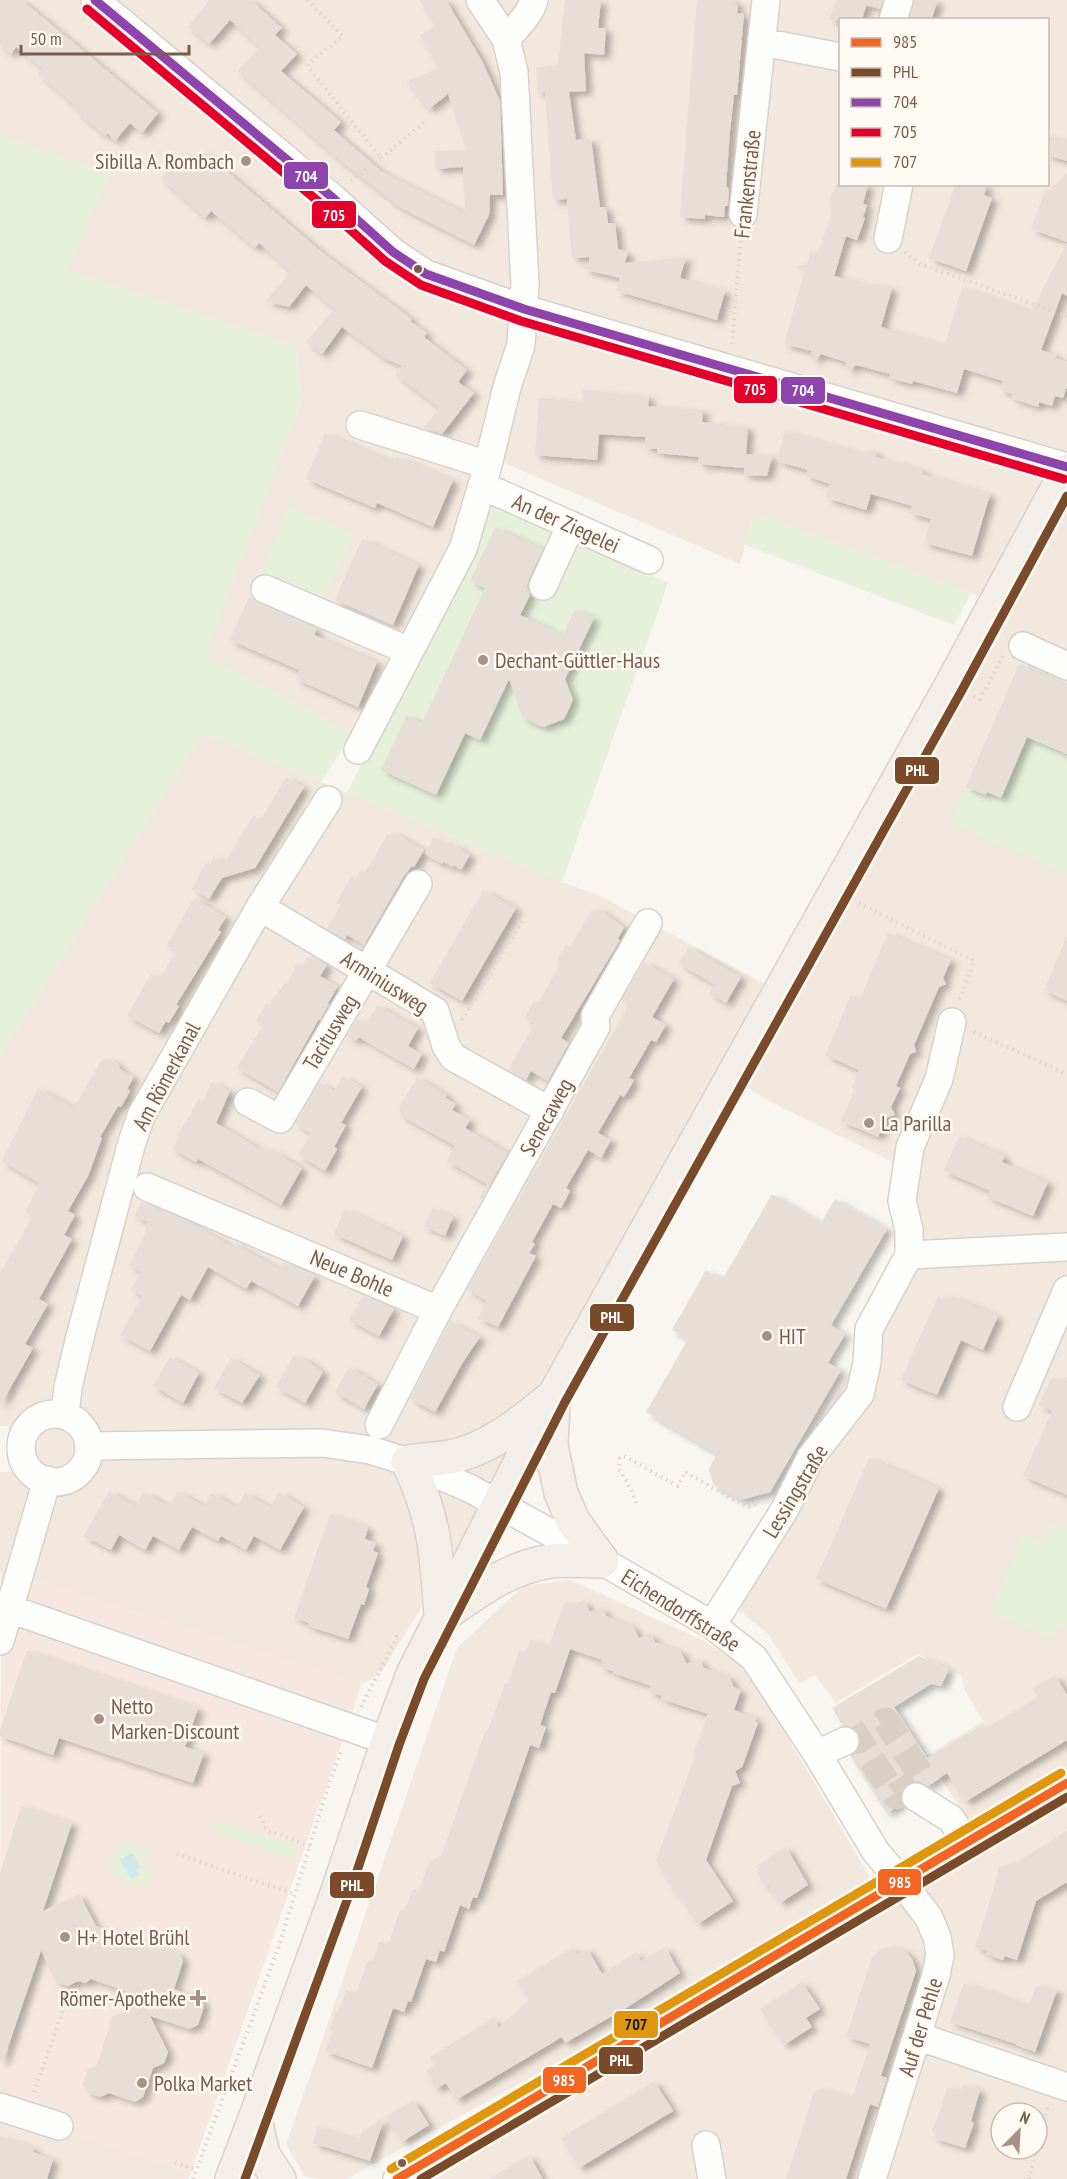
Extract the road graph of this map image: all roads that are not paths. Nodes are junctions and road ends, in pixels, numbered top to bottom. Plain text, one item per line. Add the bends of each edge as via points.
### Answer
1 (95, 0) edge
2 (480, 0) edge
3 (534, 0) edge
4 (766, 0) edge
5 (899, 0) edge
6 (894, 18) edge
7 (506, 39) junction
8 (762, 42) junction
9 (839, 57) edge
10 (899, 186) edge
11 (743, 214) road end
12 (888, 239) road end
13 (524, 309) junction
14 (360, 425) dead end
15 (1067, 469) edge
16 (486, 476) junction
17 (571, 525) junction
18 (649, 560) dead end
19 (543, 586) dead end
20 (266, 589) dead end
21 (1023, 646) dead end
22 (410, 651) junction
23 (1067, 666) edge
24 (358, 750) dead end
25 (328, 800) dead end
26 (418, 884) dead end
27 (260, 907) junction
28 (648, 923) dead end
29 (368, 970) junction
30 (952, 1022) road end
31 (248, 1102) dead end
32 (550, 1111) junction
33 (147, 1187) dead end
34 (1067, 1247) edge
35 (909, 1256) junction
36 (1067, 1290) edge
37 (438, 1310) junction
38 (554, 1396) junction
39 (1017, 1407) dead end
40 (65, 1415) junction
41 (379, 1425) dead end
42 (11, 1446) edge
43 (89, 1446) junction
44 (408, 1462) junction
45 (46, 1480) junction
46 (498, 1505) junction
47 (602, 1561) junction
48 (10, 1609) junction
49 (438, 1623) junction
50 (712, 1625) junction
51 (0, 1641) edge
52 (388, 1741) junction
53 (845, 1741) tunnel mouth
54 (817, 1754) junction
55 (1067, 1783) edge
56 (916, 1797) dead end
57 (966, 1841) junction
58 (901, 1881) junction
59 (917, 2036) junction
60 (1061, 2084) edge
61 (0, 2107) edge
62 (255, 2119) junction
63 (59, 2127) dead end
64 (706, 2145) dead end
65 (231, 2179) edge
66 (279, 2179) edge
67 (397, 2179) edge
68 (712, 2179) edge
69 (872, 2179) edge

1 - 13 street via 393,252 426,274
2 - 7 street
3 - 7 street via 520,25
4 - 8 street, Frankenstraße
5 - 6 street
7 - 13 street, An der Ziegelei via 514,72
8 - 9 street
8 - 11 street, Frankenstraße
10 - 12 street
13 - 15 street
13 - 16 street, An der Ziegelei via 521,345
14 - 16 street
15 - 38 main road via 981,632
16 - 17 street, An der Ziegelei
16 - 22 street, An der Ziegelei via 463,549
17 - 18 street, An der Ziegelei
17 - 19 street
20 - 22 street
21 - 23 street
22 - 24 street, An der Ziegelei
25 - 27 street, Am Römerkanal
26 - 29 street, Tacitusweg
27 - 29 street, Arminiusweg
27 - 40 street, Am Römerkanal via 141,1116 80,1337
28 - 32 street, Senecaweg via 595,1016 596,1028
29 - 31 street, Tacitusweg via 280,1119
29 - 32 street, Arminiusweg via 435,1011 453,1057
30 - 35 street via 939,1079 910,1147 902,1201 909,1230
32 - 37 street, Senecaweg
33 - 37 street, Neue Bohle
34 - 35 street
35 - 50 street, Lessingstraße via 869,1329 860,1394 811,1457 785,1509
36 - 39 street
37 - 41 street
38 - 44 main road via 484,1445 452,1457
38 - 46 main road
38 - 47 main road via 551,1445 561,1493 573,1521
40 - 42 street via 54,1413 35,1420
40 - 43 street via 79,1423
42 - 45 street via 36,1476
43 - 44 street via 322,1443 370,1450
43 - 45 street via 84,1466 77,1474 57,1482
44 - 46 street
44 - 49 main road via 422,1491 434,1533
45 - 48 street
46 - 47 street, Eichendorffstraße
46 - 49 main road
47 - 49 main road via 551,1561 510,1572 487,1584
47 - 50 street, Eichendorffstraße
48 - 51 street
48 - 52 street
49 - 52 main road via 413,1674
50 - 54 street, Eichendorffstraße via 754,1658
52 - 62 main road
53 - 54 street
54 - 58 street, Eichendorffstraße via 876,1852
55 - 57 street
56 - 57 street via 951,1819
57 - 58 street
58 - 59 street, Auf der Pehle via 929,1918 938,1937 940,1955
58 - 67 street
59 - 60 street
59 - 69 street, Auf der Pehle
61 - 63 street
62 - 65 main road
62 - 66 main road via 263,2155
64 - 68 street

